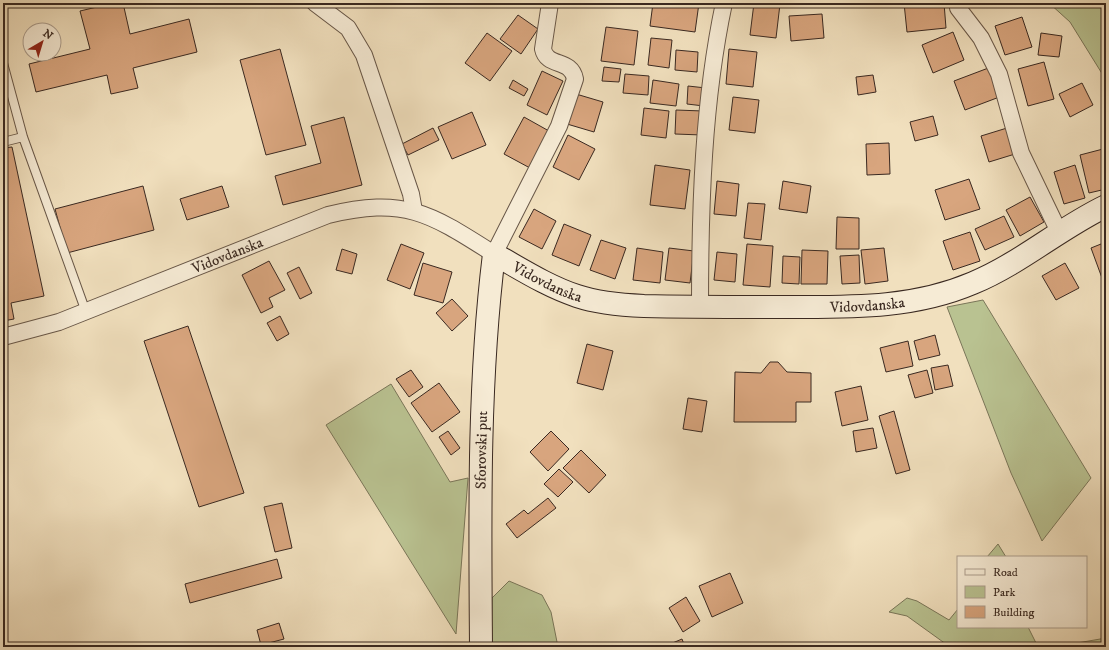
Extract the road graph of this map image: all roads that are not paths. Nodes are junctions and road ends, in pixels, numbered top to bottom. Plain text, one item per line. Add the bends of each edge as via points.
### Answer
1 (315, 3) edge
2 (550, 3) edge
3 (724, 3) edge
4 (958, 8) dead end
5 (3, 63) edge
6 (23, 137) junction
7 (3, 142) edge
8 (1106, 206) edge
9 (414, 211) junction
10 (1059, 232) junction
11 (494, 254) junction
12 (700, 306) junction
13 (86, 312) junction
14 (3, 337) edge
15 (481, 647) edge

1 - 9 street via 348,28 364,55 411,194
2 - 11 street via 544,55 570,68 574,79 559,126
3 - 12 street via 708,112 700,228
4 - 10 street via 981,38 999,74 1021,153
5 - 6 lane
6 - 7 lane
6 - 13 lane
8 - 10 street, Vidovdanska
9 - 11 street, Vidovdanska via 454,229
9 - 13 street, Vidovdanska via 384,206 328,215
10 - 12 street, Vidovdanska via 1010,265 973,283 937,296 902,304 864,307
11 - 12 street, Vidovdanska via 556,288 578,296 608,303 644,306
11 - 15 street, Sforovski put via 488,299 479,492
13 - 14 street, Vidovdanska

